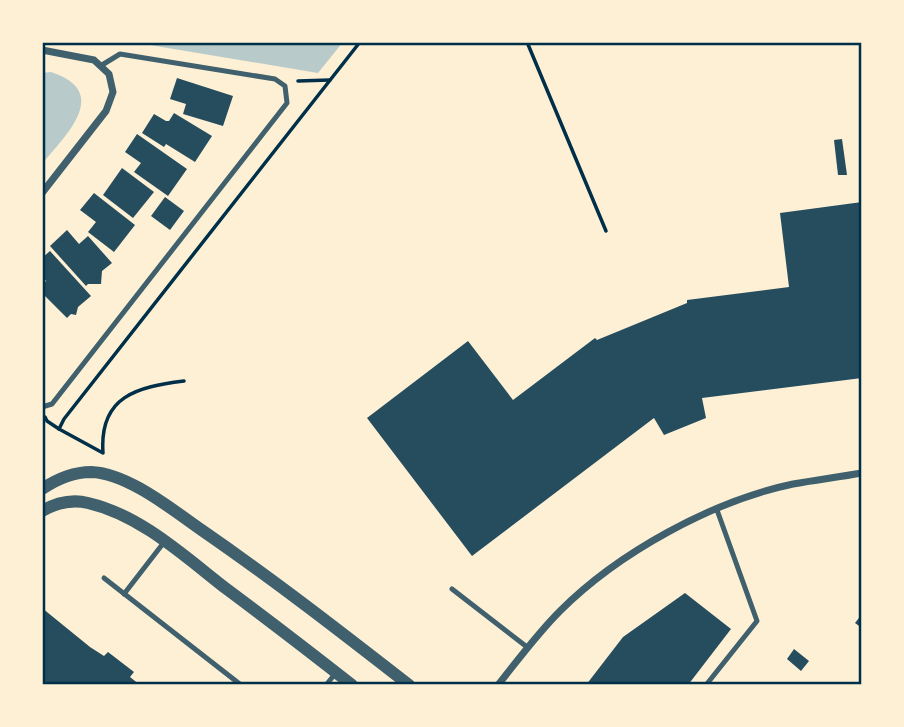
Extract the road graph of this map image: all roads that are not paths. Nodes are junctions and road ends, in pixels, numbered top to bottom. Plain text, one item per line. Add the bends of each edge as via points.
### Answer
1 (42, 50) edge
2 (102, 65) junction
3 (42, 193) edge
4 (42, 408) edge
5 (862, 473) edge
6 (42, 489) edge
7 (717, 510) junction
8 (42, 511) edge
9 (165, 541) junction
10 (104, 579) dead end
11 (452, 589) dead end
12 (124, 594) junction
13 (527, 647) junction
14 (336, 673) junction
15 (241, 685) edge
16 (326, 685) edge
17 (352, 685) edge
18 (409, 685) edge
19 (498, 685) edge
20 (706, 685) edge

1 - 2 street
2 - 3 street via 112,82 111,102
2 - 4 lane via 120,54 275,79 287,90 286,106 52,404
5 - 7 street via 792,485
6 - 18 street via 61,477 91,472 125,481 276,582
7 - 13 street via 625,558 561,610
7 - 20 lane via 757,621
8 - 9 street via 56,503 85,502 106,508
9 - 12 lane
9 - 14 street
10 - 12 lane
11 - 13 lane
12 - 15 lane
13 - 19 street
14 - 16 lane
14 - 17 street

